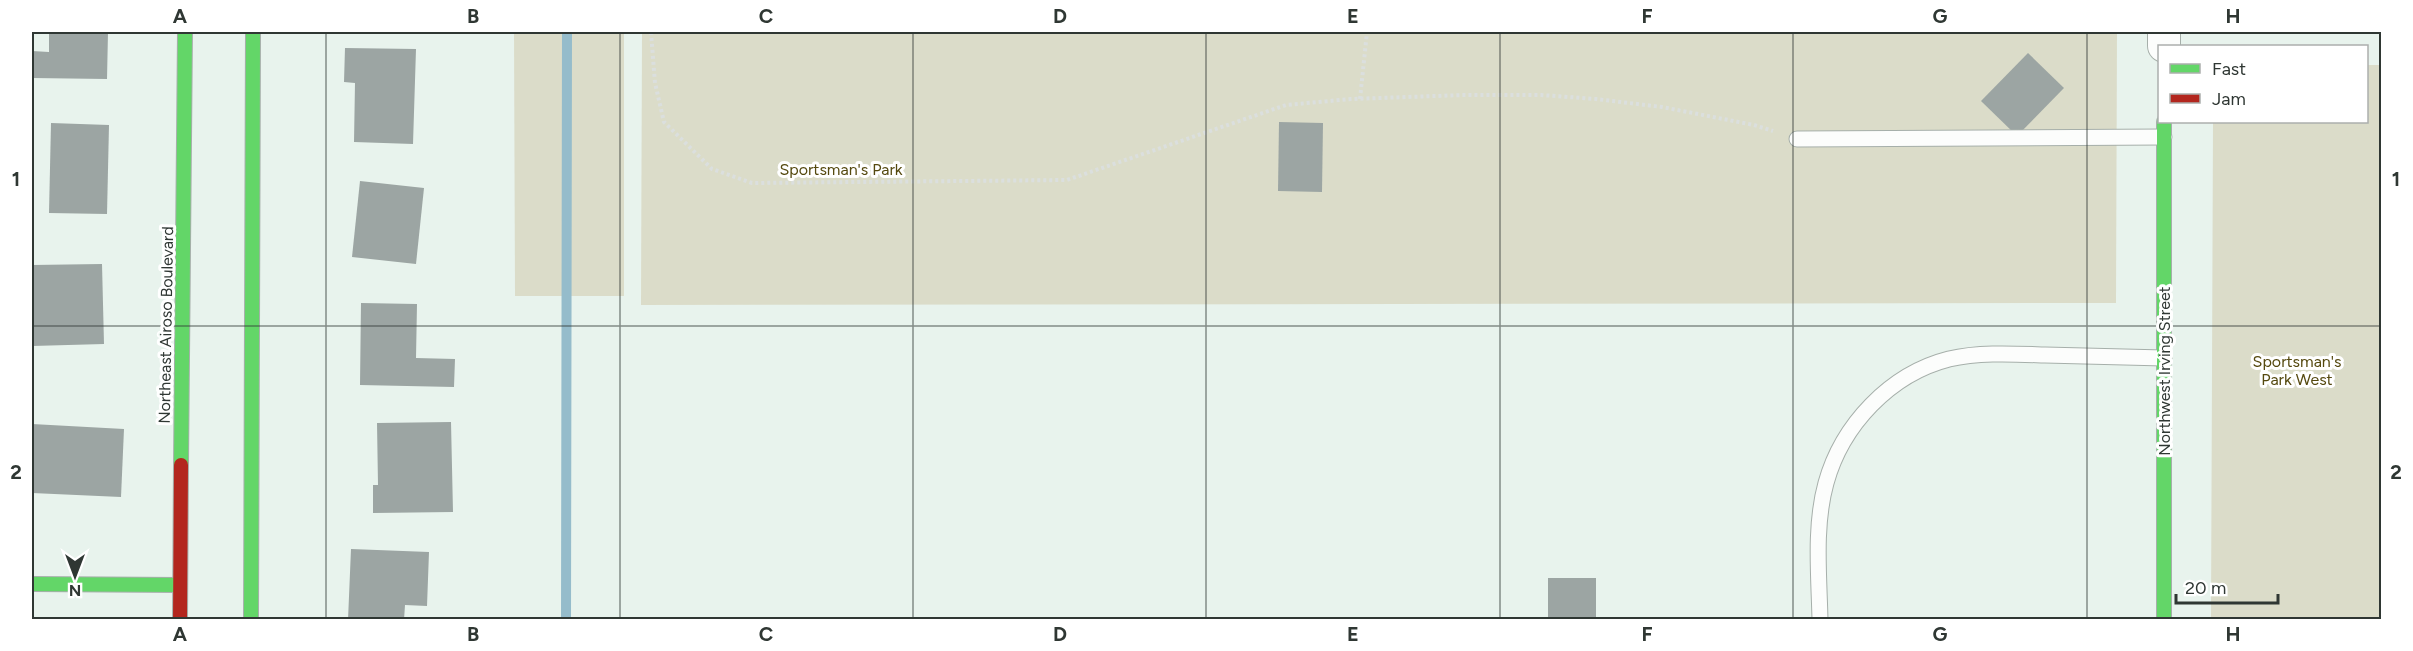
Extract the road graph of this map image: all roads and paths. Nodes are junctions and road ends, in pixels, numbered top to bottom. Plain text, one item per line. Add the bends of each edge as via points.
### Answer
1 (185, 32) edge
2 (253, 32) edge
3 (651, 32) edge
4 (1367, 32) edge
5 (1360, 99) junction
6 (2164, 129) edge
7 (1797, 139) joint
8 (2164, 358) junction
9 (32, 584) edge
10 (180, 585) junction
11 (180, 620) edge
12 (251, 620) edge
13 (1820, 620) edge
14 (2164, 620) edge

1 - 10 main road, Northeast Airoso Boulevard
2 - 12 main road
3 - 5 path via 655,83 664,122 712,169 752,183 1067,180 1286,105
4 - 5 path
5 - 7 path via 1464,94 1596,99 1685,111 1754,125
6 - 7 lane
6 - 8 main road, Northwest Irving Street
8 - 13 lane via 2001,354 1949,359 1908,375 1868,407 1840,446 1826,483 1819,521
8 - 14 main road, Northwest Irving Street
9 - 10 main road
10 - 11 main road, Northeast Airoso Boulevard

